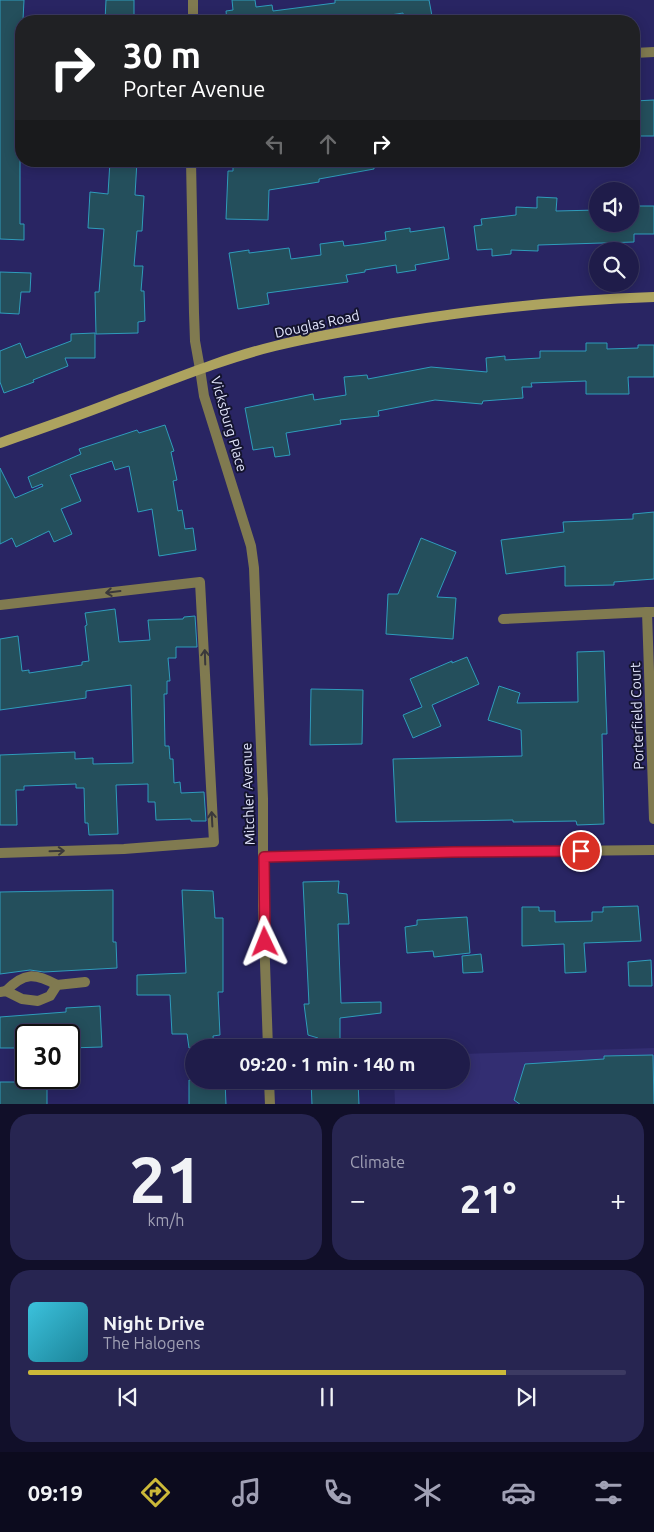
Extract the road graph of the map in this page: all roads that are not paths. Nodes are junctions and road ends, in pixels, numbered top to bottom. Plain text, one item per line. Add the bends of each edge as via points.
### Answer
1 (193, 0) edge
2 (193, 15) edge
3 (654, 52) edge
4 (640, 53) edge
5 (191, 167) edge
6 (654, 297) edge
7 (200, 369) junction
8 (0, 443) edge
9 (0, 605) edge
10 (650, 612) edge
11 (503, 619) dead end
12 (258, 660) joint
13 (654, 819) edge
14 (654, 850) edge
15 (0, 853) edge
16 (264, 857) junction
17 (85, 982) dead end
18 (57, 985) junction
19 (3, 991) edge
20 (268, 1039) edge
21 (269, 1089) edge
22 (270, 1104) edge

1 - 2 street
3 - 4 street
5 - 7 street, Vicksburg Place via 195,341
6 - 7 street, Douglas Road via 528,305 437,316 274,346
7 - 8 street, Douglas Road
7 - 12 street, Vicksburg Place via 204,396 251,546
15 -> 9 street via 214,842 200,582
10 - 11 street, Porterfield Court
10 - 13 street, Porterfield Court
12 - 16 street, Mitchler Avenue
14 - 16 street
16 - 20 street, Mitchler Avenue
17 - 18 street
18 - 19 street via 44,978 28,976
18 - 19 street via 50,996 38,1001
21 - 22 street

